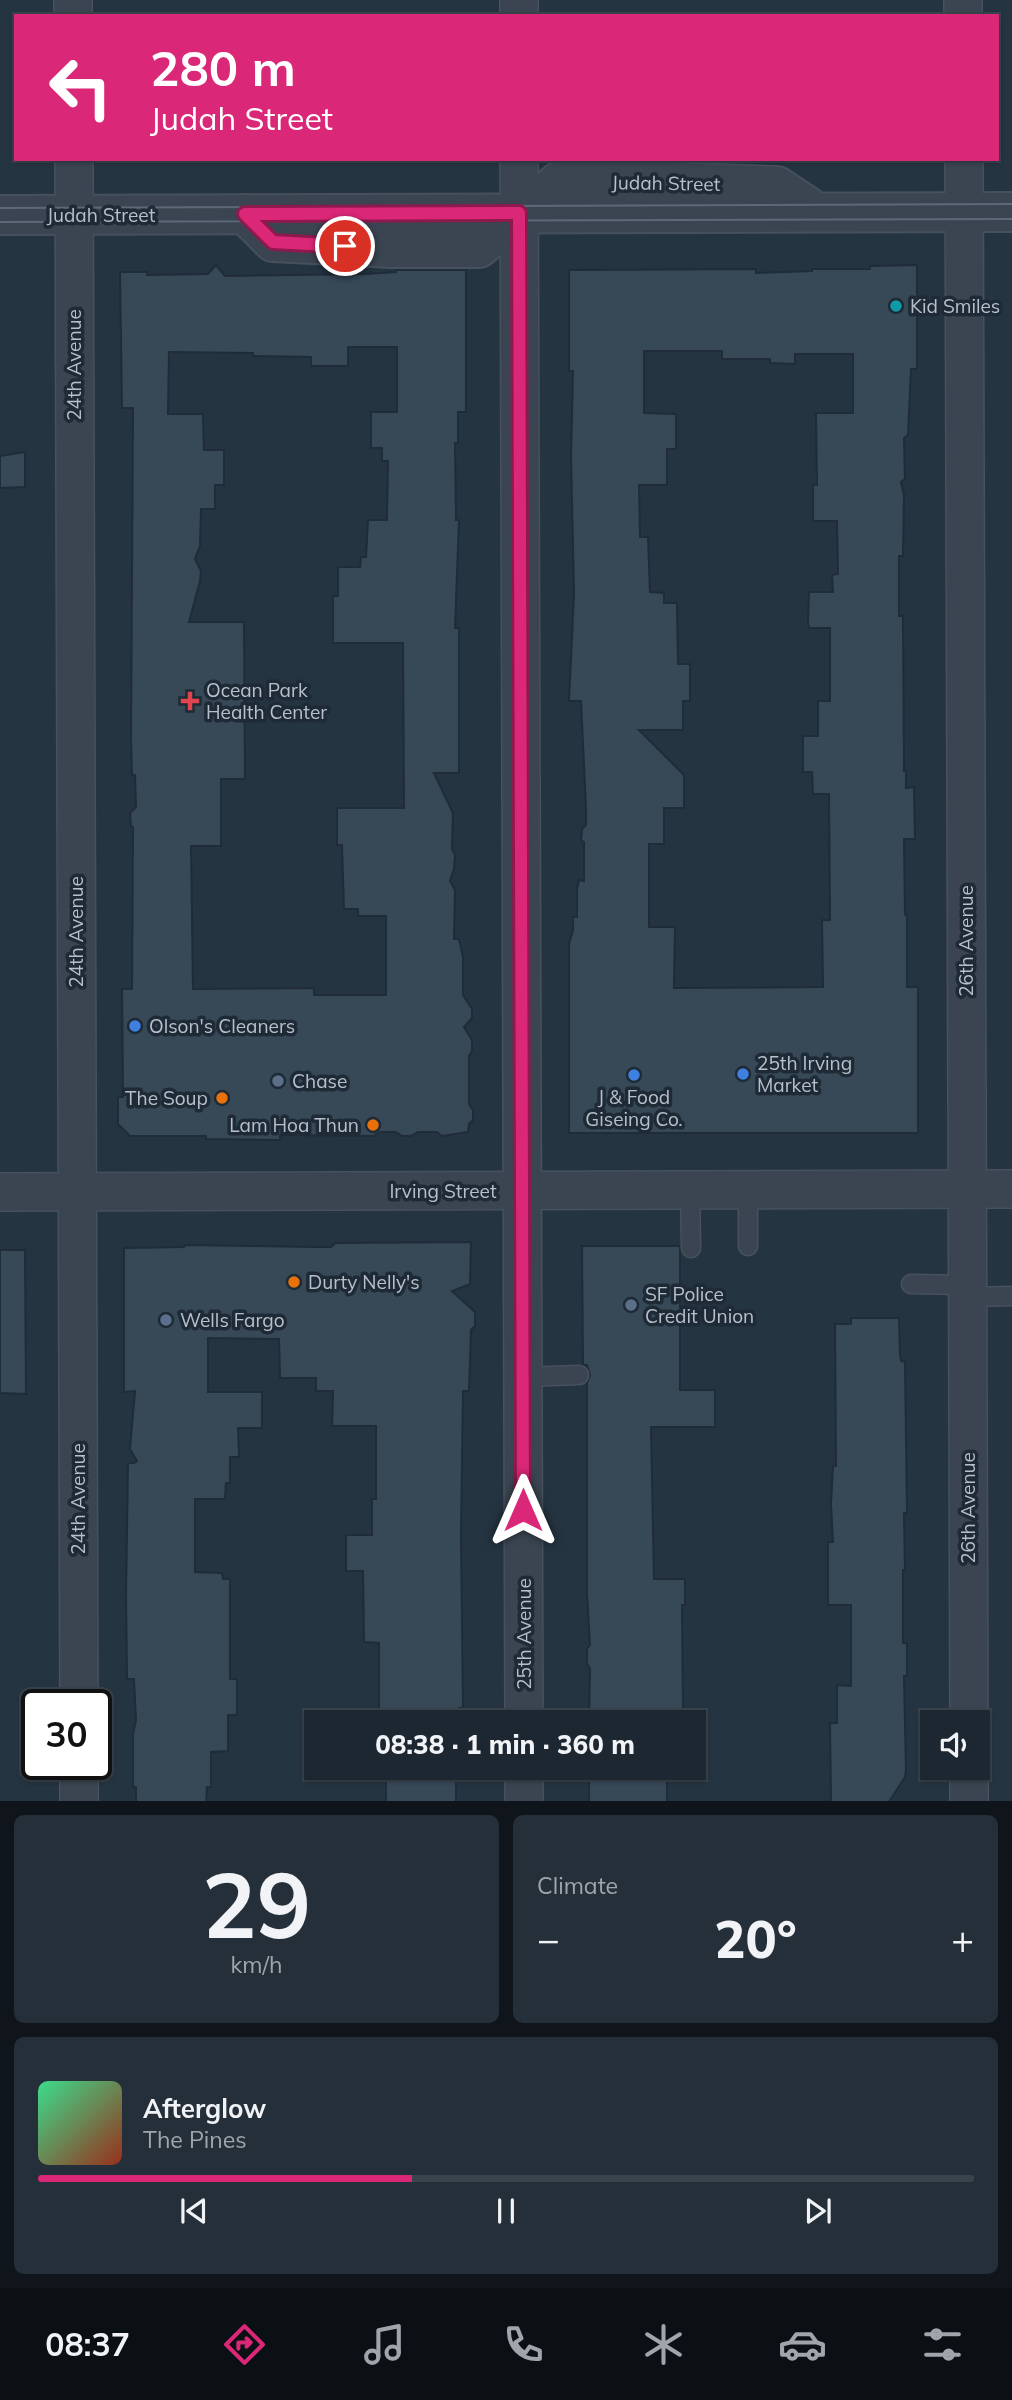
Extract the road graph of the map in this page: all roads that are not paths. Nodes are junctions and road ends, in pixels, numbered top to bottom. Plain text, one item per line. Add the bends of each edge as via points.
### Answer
1 (74, 161) edge
2 (519, 161) edge
3 (964, 161) edge
4 (964, 212) junction
5 (1012, 212) edge
6 (519, 213) junction
7 (0, 215) edge
8 (74, 215) junction
9 (967, 1189) junction
10 (1012, 1189) edge
11 (690, 1190) junction
12 (748, 1190) junction
13 (522, 1191) junction
14 (0, 1192) edge
15 (77, 1192) junction
16 (748, 1247) dead end
17 (691, 1248) dead end
18 (911, 1284) dead end
19 (968, 1291) junction
20 (1012, 1296) edge
21 (579, 1375) dead end
22 (523, 1377) junction
23 (79, 1689) edge
24 (524, 1710) edge
25 (969, 1710) edge
26 (79, 1780) edge
27 (524, 1780) edge
28 (969, 1780) edge
29 (79, 1801) edge
30 (524, 1801) edge
31 (969, 1801) edge

1 - 8 street, 24th Avenue
2 - 6 street, 25th Avenue
3 - 4 street, 26th Avenue
4 - 5 street, Judah Street
4 - 6 street, Judah Street
4 - 9 street, 26th Avenue
6 - 8 street, Judah Street
6 - 13 street, 25th Avenue
7 - 8 street, Judah Street
8 - 15 street, 24th Avenue
9 - 10 street, Irving Street
9 - 12 street, Irving Street
9 - 19 street, 26th Avenue
11 - 12 street, Irving Street
11 - 13 street, Irving Street
11 - 17 lane
12 - 16 lane
13 - 15 street, Irving Street
13 - 22 street, 25th Avenue
14 - 15 street, Irving Street
15 - 23 street, 24th Avenue
18 - 19 lane
19 - 20 lane
19 - 25 street, 26th Avenue
21 - 22 lane
22 - 24 street, 25th Avenue
26 - 29 street
27 - 30 street
28 - 31 street

